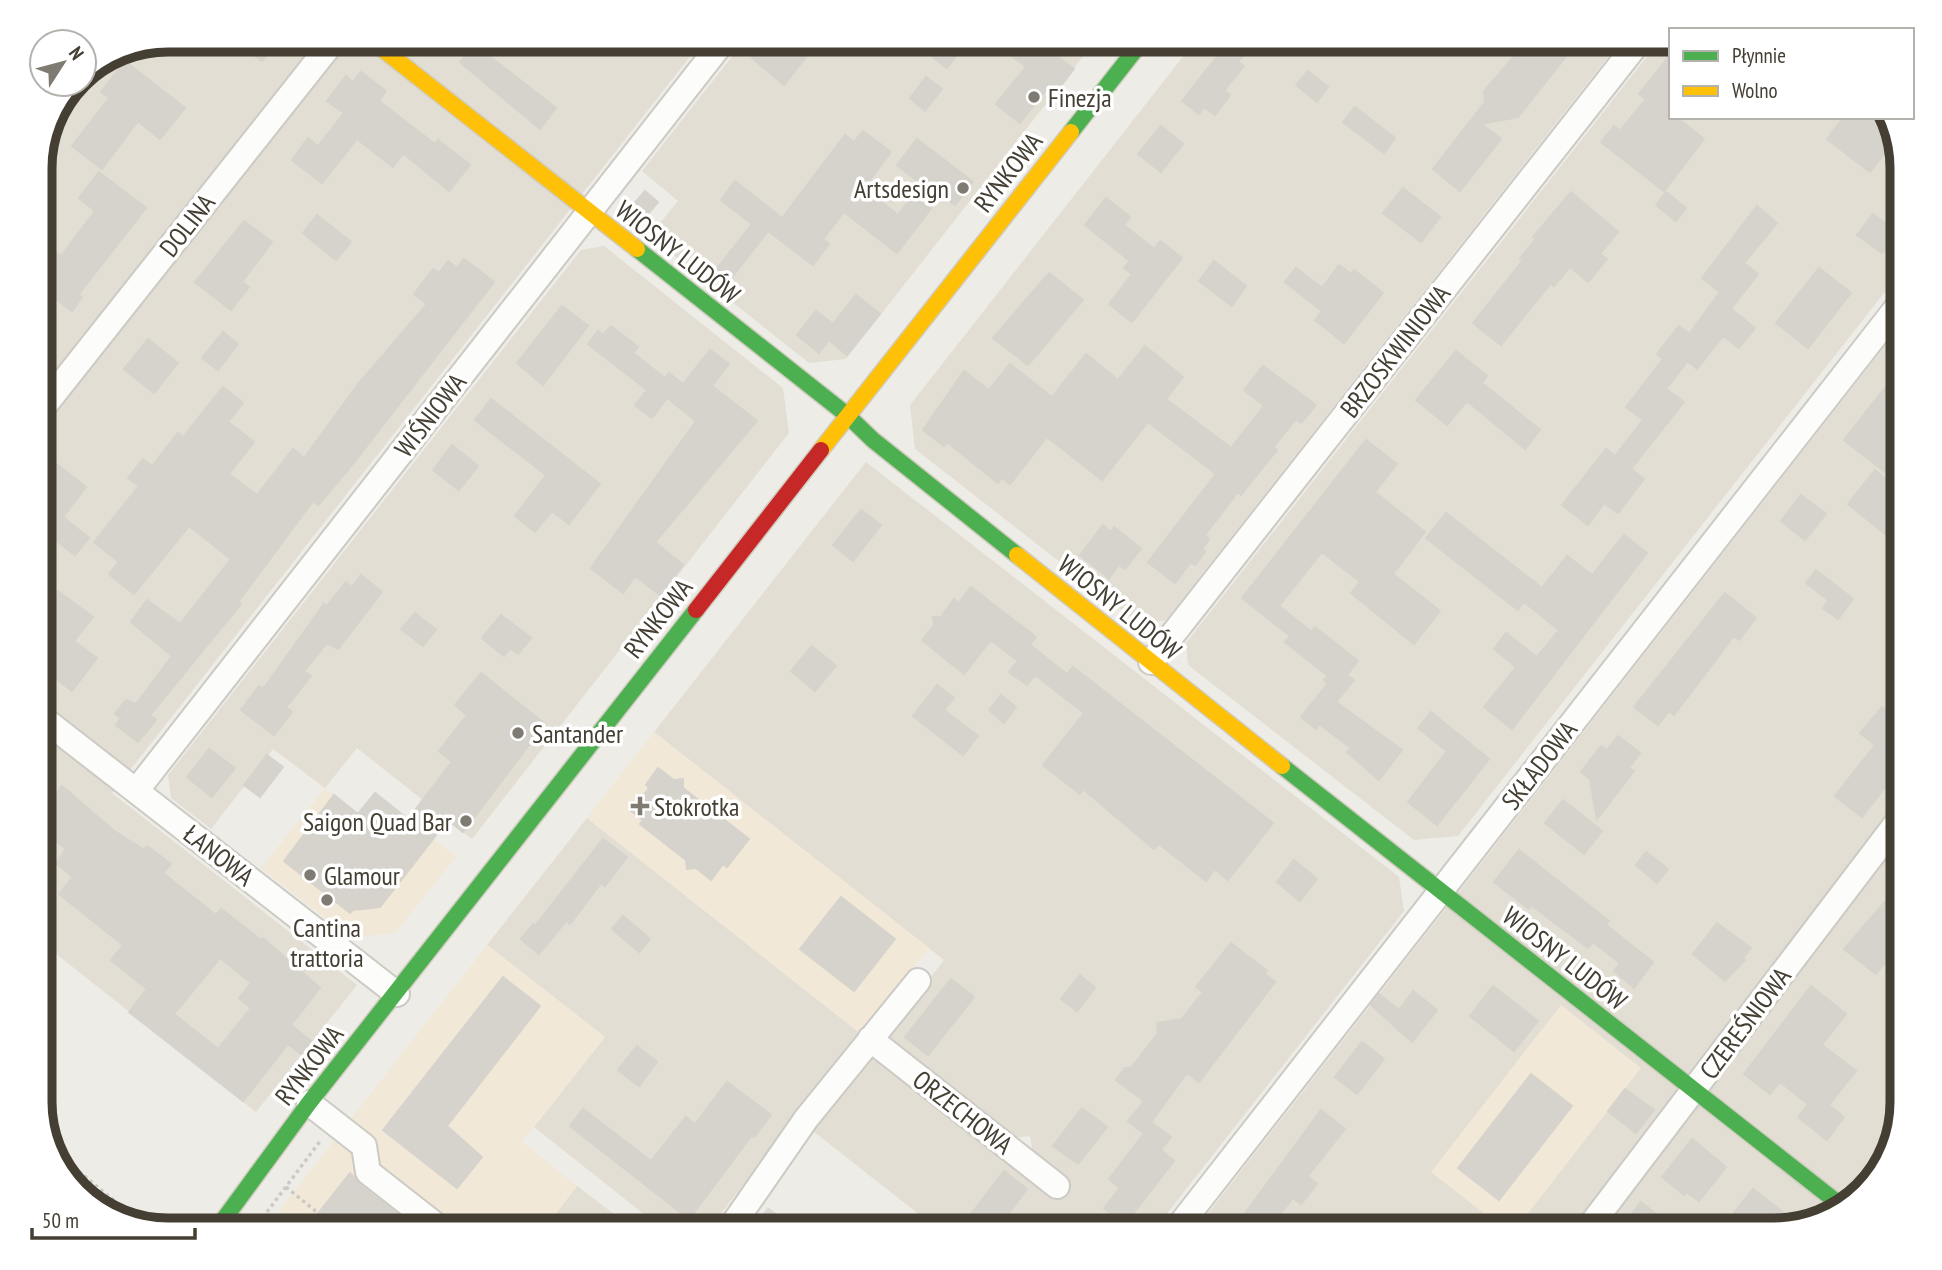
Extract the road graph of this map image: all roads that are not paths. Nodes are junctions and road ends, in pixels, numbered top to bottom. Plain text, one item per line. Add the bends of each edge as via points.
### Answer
1 (324, 52) edge
2 (386, 52) edge
3 (715, 52) edge
4 (1134, 52) edge
5 (1631, 52) edge
6 (589, 212) junction
7 (1890, 315) edge
8 (53, 394) edge
9 (847, 415) junction
10 (1151, 662) junction
11 (53, 727) edge
12 (136, 791) junction
13 (1890, 832) edge
14 (1440, 892) junction
15 (918, 982) dead end
16 (397, 994) junction
17 (870, 1039) junction
18 (1695, 1090) junction
19 (309, 1103) junction
20 (1057, 1186) dead end
21 (1834, 1200) edge
22 (225, 1218) edge
23 (427, 1218) edge
24 (737, 1218) edge
25 (1185, 1218) edge
26 (1596, 1218) edge

1 - 8 street, DOLINA
2 - 6 street, WIOSNY LUDÓW
3 - 6 street, WIŚNIOWA
4 - 9 street, RYNKOWA
5 - 10 street, BRZOSKWINIOWA
6 - 9 street, WIOSNY LUDÓW
6 - 12 street, WIŚNIOWA
7 - 14 street, SKŁADOWA
9 - 10 street, WIOSNY LUDÓW
9 - 16 street, RYNKOWA
10 - 14 street, WIOSNY LUDÓW
11 - 12 street, ŁANOWA
12 - 16 street, ŁANOWA
13 - 18 street, CZEREŚNIOWA
14 - 18 street, WIOSNY LUDÓW
14 - 25 street, SKŁADOWA
15 - 17 street
16 - 19 street, RYNKOWA
17 - 20 street, ORZECHOWA
17 - 24 street via 806,1119
18 - 21 street, WIOSNY LUDÓW
18 - 26 street, CZEREŚNIOWA
19 - 22 street, RYNKOWA
19 - 23 street via 364,1146 368,1172

